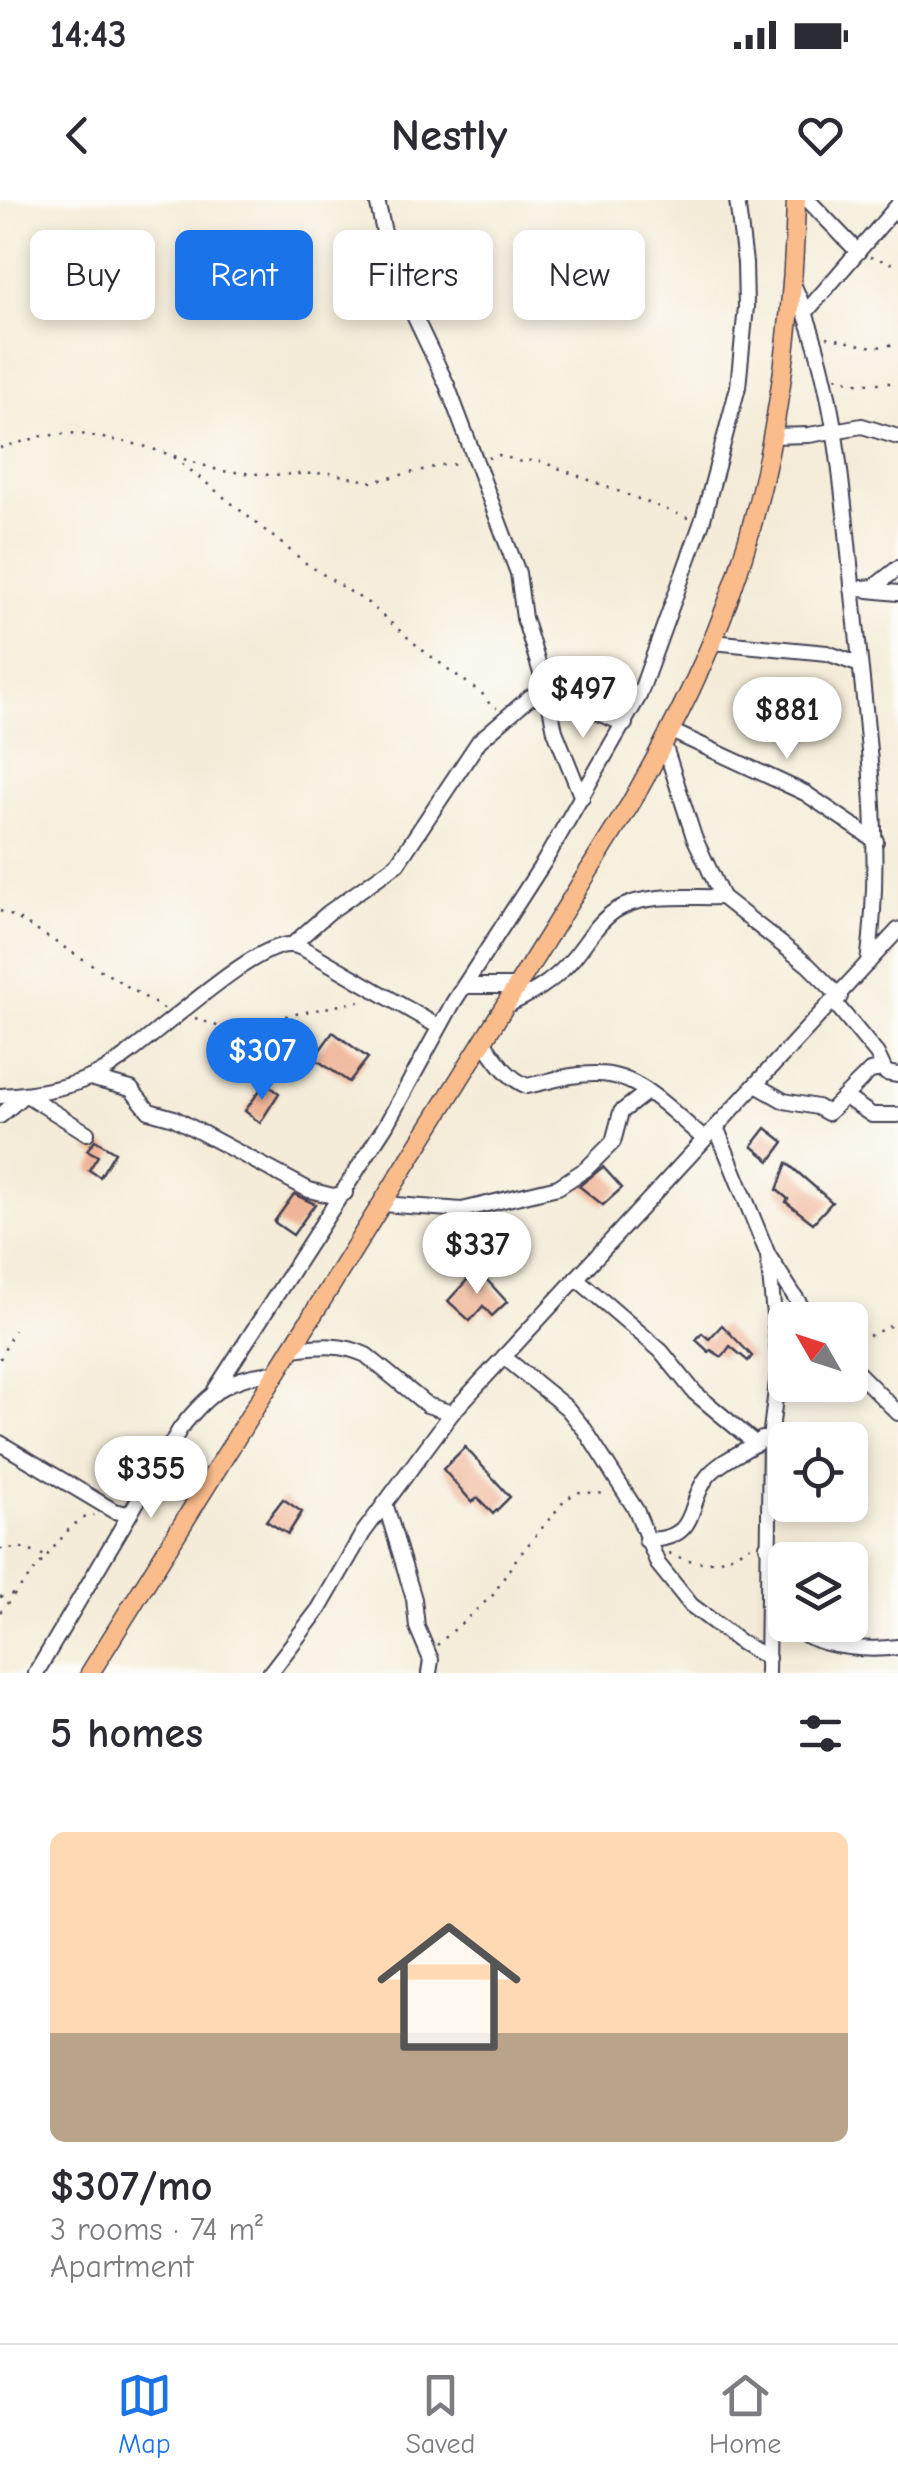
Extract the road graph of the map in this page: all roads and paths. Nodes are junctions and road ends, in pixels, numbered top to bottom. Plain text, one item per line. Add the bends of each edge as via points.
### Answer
1 (377, 200) edge
2 (737, 200) edge
3 (796, 200) edge
4 (808, 200) edge
5 (898, 205) edge
6 (859, 251) junction
7 (898, 265) edge
8 (794, 286) junction
9 (806, 312) junction
10 (811, 334) junction
11 (898, 341) edge
12 (820, 371) junction
13 (898, 384) edge
14 (834, 429) junction
15 (772, 436) junction
16 (898, 437) edge
17 (0, 448) edge
18 (171, 455) junction
19 (476, 465) junction
20 (703, 520) junction
21 (898, 568) edge
22 (859, 589) junction
23 (898, 593) edge
24 (712, 642) junction
25 (860, 665) junction
26 (552, 695) junction
27 (514, 711) junction
28 (626, 724) junction
29 (667, 738) junction
30 (582, 798) junction
31 (876, 841) junction
32 (722, 897) junction
33 (898, 930) edge
34 (292, 945) junction
35 (868, 964) junction
36 (464, 986) junction
37 (518, 986) junction
38 (837, 999) junction
39 (504, 1006) junction
40 (439, 1027) junction
41 (483, 1041) junction
42 (883, 1069) junction
43 (898, 1075) edge
44 (90, 1078) junction
45 (756, 1085) junction
46 (646, 1092) junction
47 (25, 1094) junction
48 (0, 1096) edge
49 (845, 1097) junction
50 (898, 1115) edge
51 (0, 1116) edge
52 (716, 1127) junction
53 (86, 1133) dead end
54 (704, 1139) junction
55 (344, 1193) junction
56 (383, 1204) junction
57 (768, 1255) junction
58 (576, 1278) junction
59 (798, 1302) edge
60 (898, 1322) edge
61 (14, 1330) dead end
62 (868, 1337) edge
63 (293, 1349) junction
64 (504, 1357) junction
65 (0, 1359) edge
66 (278, 1374) junction
67 (868, 1383) edge
68 (216, 1390) junction
69 (452, 1413) junction
70 (898, 1413) edge
71 (771, 1422) edge
72 (768, 1435) edge
73 (0, 1443) edge
74 (756, 1444) junction
75 (629, 1500) junction
76 (386, 1503) junction
77 (768, 1509) edge
78 (123, 1513) junction
79 (648, 1540) junction
80 (767, 1546) junction
81 (0, 1548) edge
82 (46, 1556) junction
83 (13, 1594) junction
84 (1, 1595) edge
85 (0, 1612) edge
86 (818, 1642) edge
87 (898, 1647) edge
88 (429, 1654) junction
89 (768, 1665) edge
90 (271, 1672) edge
91 (36, 1673) edge
92 (90, 1673) edge
93 (428, 1673) edge

1 - 19 street via 392,270 434,354
2 - 20 street via 745,263 744,349
3 - 8 main road
4 - 6 street
5 - 6 street
6 - 7 path
6 - 9 street
8 - 9 street
8 - 15 main road
9 - 10 street
10 - 11 path via 880,348
10 - 12 street
12 - 13 path via 856,383
12 - 14 street
14 - 15 street
14 - 16 street via 862,426
14 - 22 street
15 - 24 main road via 760,498
17 - 18 path via 76,432
18 - 19 path via 233,473 330,473 372,482
18 - 27 path via 325,578 368,603 490,706
19 - 20 path via 499,455 537,460
19 - 26 street via 518,573 533,654
20 - 28 street
21 - 22 street via 884,582
22 - 23 street
22 - 25 street
24 - 25 street via 802,649
24 - 29 main road
25 - 31 street
26 - 27 street via 530,696
26 - 28 street
26 - 30 street via 555,731
27 - 34 street via 469,751 397,864
28 - 30 street
29 - 31 street via 805,793
29 - 32 street via 694,836
29 - 37 main road
30 - 36 street
31 - 35 street
32 - 38 street via 808,965
32 - 39 street via 650,899 622,907 555,977
33 - 35 street
34 - 40 street
34 - 44 street via 252,959
35 - 38 street
36 - 37 street
36 - 40 street
37 - 39 main road
38 - 42 street
38 - 45 street
39 - 41 main road
40 - 55 street
41 - 46 street via 510,1076 527,1086 598,1074
41 - 56 main road
42 - 43 street
42 - 49 street via 870,1071
44 - 47 street
44 - 55 street via 130,1089 148,1110 309,1190
45 - 49 street via 826,1113
45 - 52 street
46 - 54 street
46 - 56 street via 621,1112 613,1142 558,1188 462,1210
47 - 48 street
47 - 51 street
47 - 53 street
49 - 50 street via 872,1115
52 - 54 street
52 - 57 street
54 - 58 street
55 - 68 street
56 - 63 main road
57 - 59 street
57 - 71 street via 778,1365
58 - 64 street
58 - 74 street
60 - 62 path
61 - 65 path
63 - 66 main road
63 - 69 street via 355,1350 427,1405
64 - 69 street
64 - 75 street via 567,1408
66 - 68 street via 252,1374
66 - 92 main road
67 - 70 street
68 - 78 street via 180,1429
69 - 76 street
72 - 74 street
73 - 78 street
74 - 79 street via 708,1475 681,1528
75 - 79 street
75 - 88 path via 591,1490 565,1500 493,1595
76 - 88 street
76 - 90 street via 320,1609
77 - 80 street
78 - 82 path via 80,1519
78 - 91 street
79 - 80 path via 681,1559 706,1563 752,1544
79 - 89 street via 658,1564 692,1605
80 - 89 street
81 - 82 path
82 - 83 path
83 - 84 path
83 - 85 path
86 - 87 street
88 - 93 street

